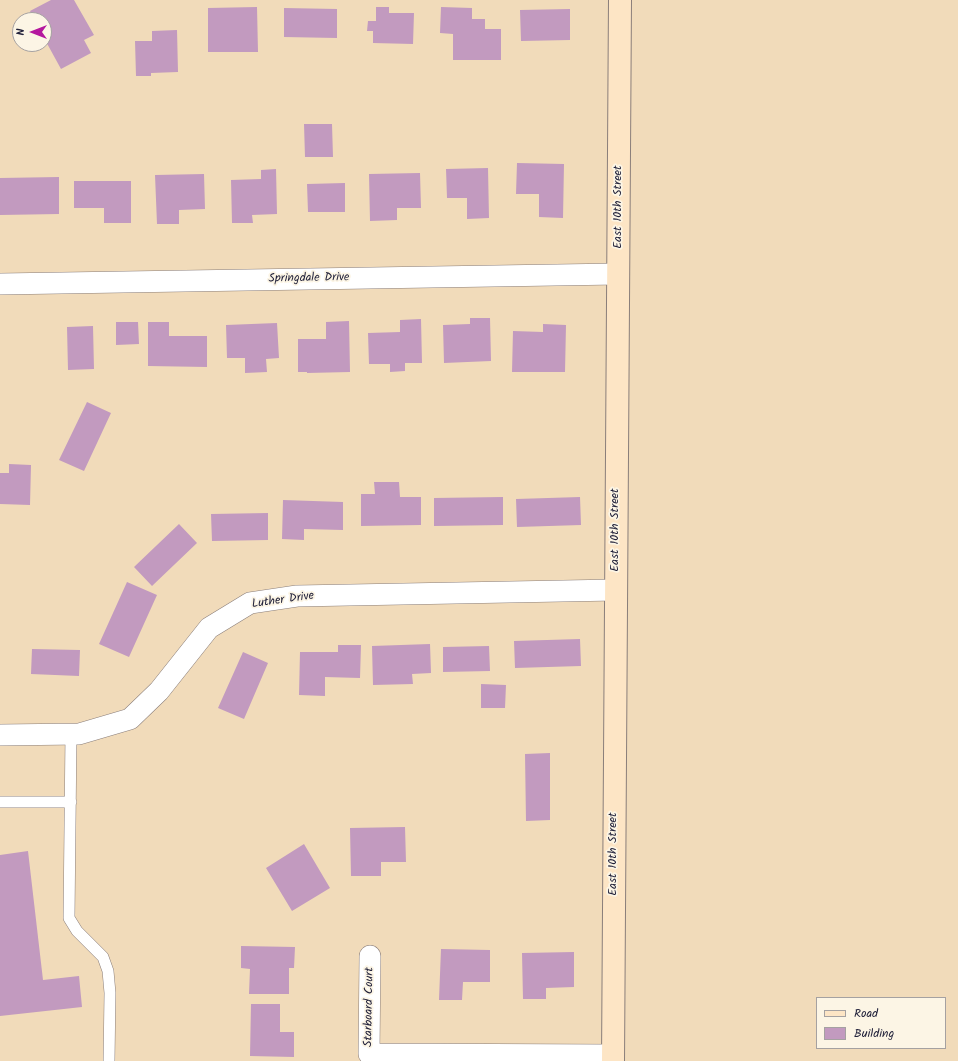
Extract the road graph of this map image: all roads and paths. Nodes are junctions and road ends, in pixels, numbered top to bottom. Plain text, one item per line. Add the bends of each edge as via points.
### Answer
1 (620, 0) edge
2 (618, 274) junction
3 (0, 284) edge
4 (616, 590) junction
5 (72, 734) junction
6 (0, 735) edge
7 (0, 802) edge
8 (70, 802) junction
9 (370, 956) dead end
10 (613, 1058) edge
11 (109, 1061) edge

1 - 2 main road, East 10th Street
2 - 3 street, Springdale Drive
2 - 4 main road, East 10th Street
4 - 5 street, Luther Drive via 297,596 250,603 208,628 159,691 130,719
4 - 10 main road, East 10th Street
5 - 6 street, Luther Drive
5 - 8 lane
7 - 8 lane
8 - 11 lane via 69,918 77,931 103,957 108,971
9 - 10 street, Starboard Court via 369,1054

